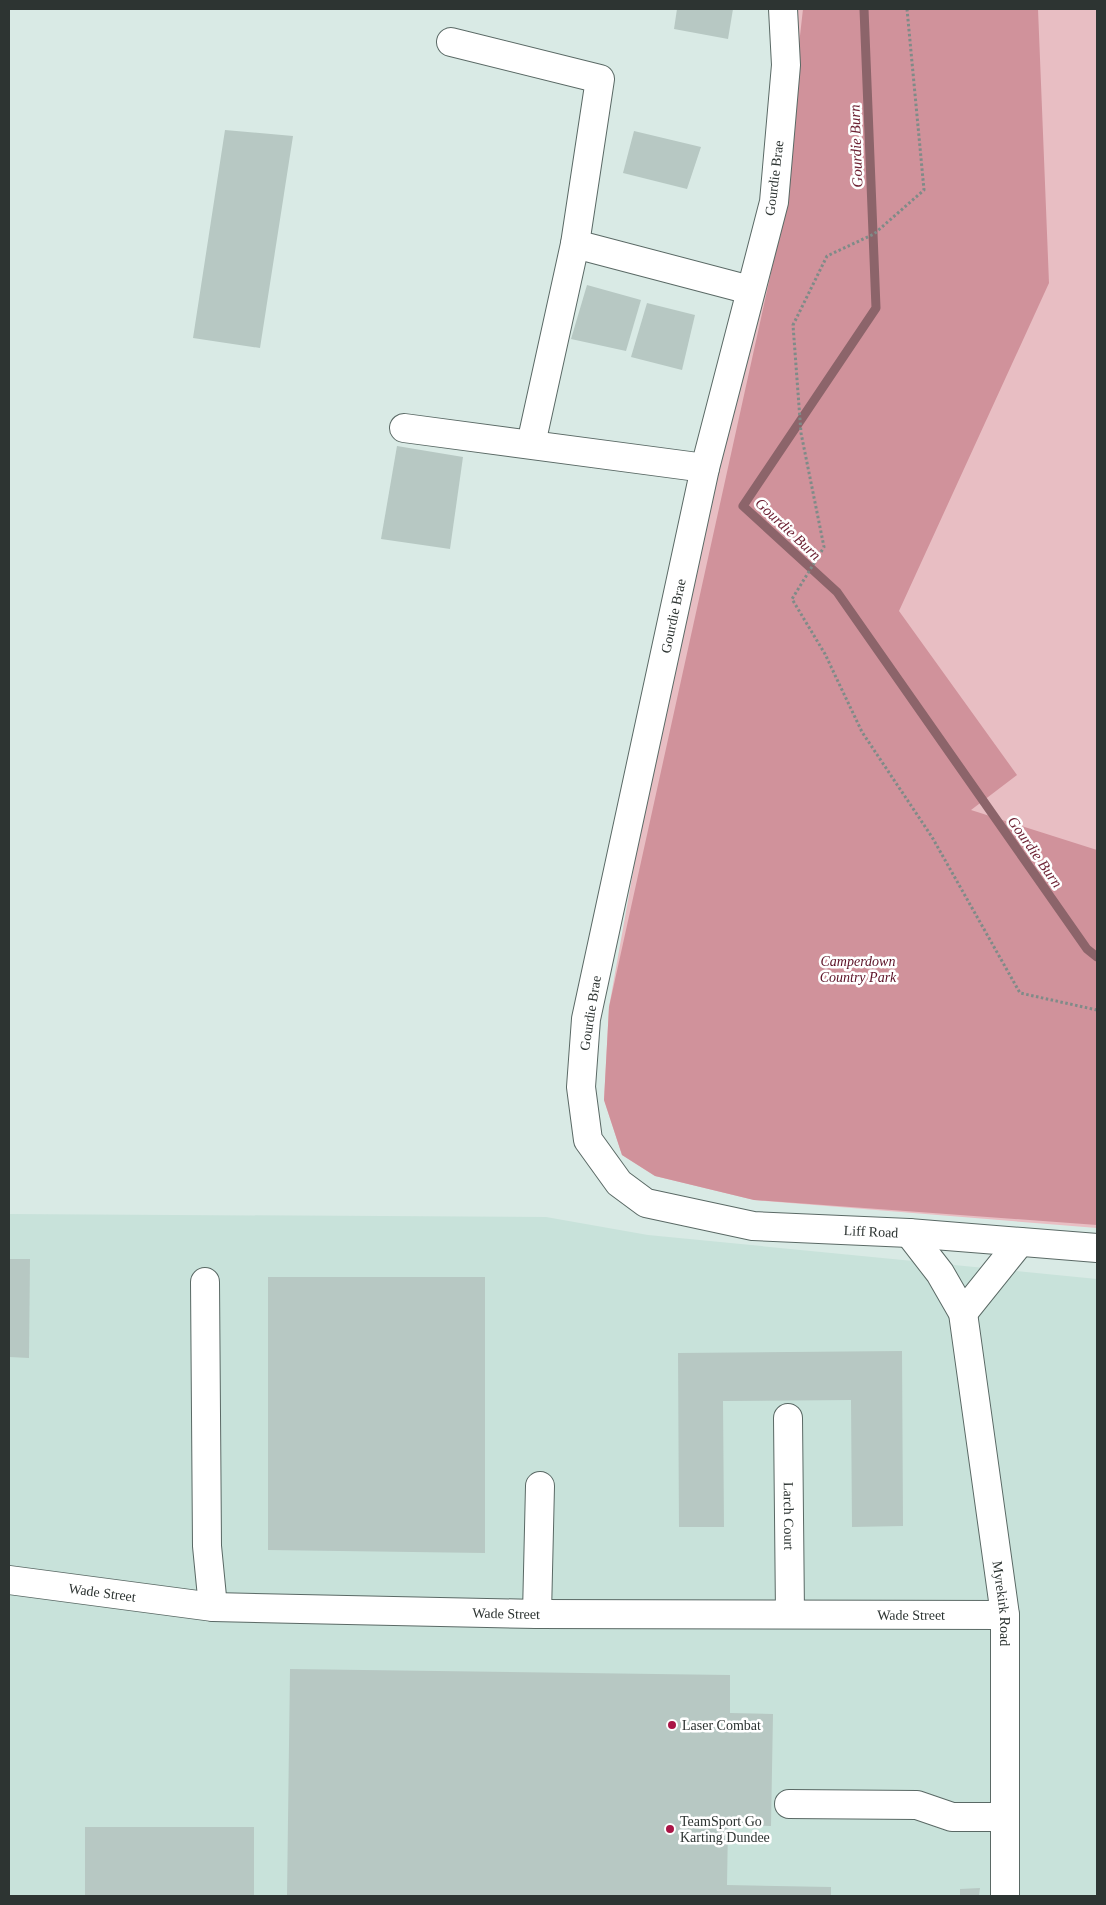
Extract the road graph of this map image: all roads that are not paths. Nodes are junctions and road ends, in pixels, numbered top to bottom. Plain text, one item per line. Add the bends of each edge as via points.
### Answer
1 (783, 9) edge
2 (452, 42) dead end
3 (575, 244) junction
4 (750, 290) junction
5 (404, 428) dead end
6 (531, 444) junction
7 (705, 468) junction
8 (646, 1204) joint
9 (909, 1233) junction
10 (1020, 1242) junction
11 (1097, 1248) edge
12 (205, 1282) dead end
13 (963, 1313) junction
14 (788, 1418) dead end
15 (540, 1486) dead end
16 (9, 1580) edge
17 (213, 1607) junction
18 (537, 1614) junction
19 (790, 1614) junction
20 (1005, 1615) junction
21 (789, 1804) dead end
22 (1005, 1817) junction
23 (1005, 1896) edge

1 - 4 street, Gourdie Brae via 786,65 774,202
2 - 3 street via 600,79
3 - 4 street
3 - 6 street
4 - 7 street, Gourdie Brae
5 - 6 street
6 - 7 street
7 - 8 street, Gourdie Brae via 586,1019 581,1078 588,1140 619,1183
8 - 9 street, Liff Road via 753,1226
9 - 10 street, Liff Road
9 - 13 street, Myrekirk Road via 940,1272
10 - 11 street, Liff Road
10 - 13 street
12 - 17 street via 207,1546
13 - 20 street, Myrekirk Road
14 - 19 street, Larch Court
15 - 18 street
16 - 17 street, Wade Street
17 - 18 street, Wade Street
18 - 19 street, Wade Street
19 - 20 street, Wade Street
20 - 22 street, Myrekirk Road
21 - 22 street via 917,1805 952,1817
22 - 23 street, Myrekirk Road

